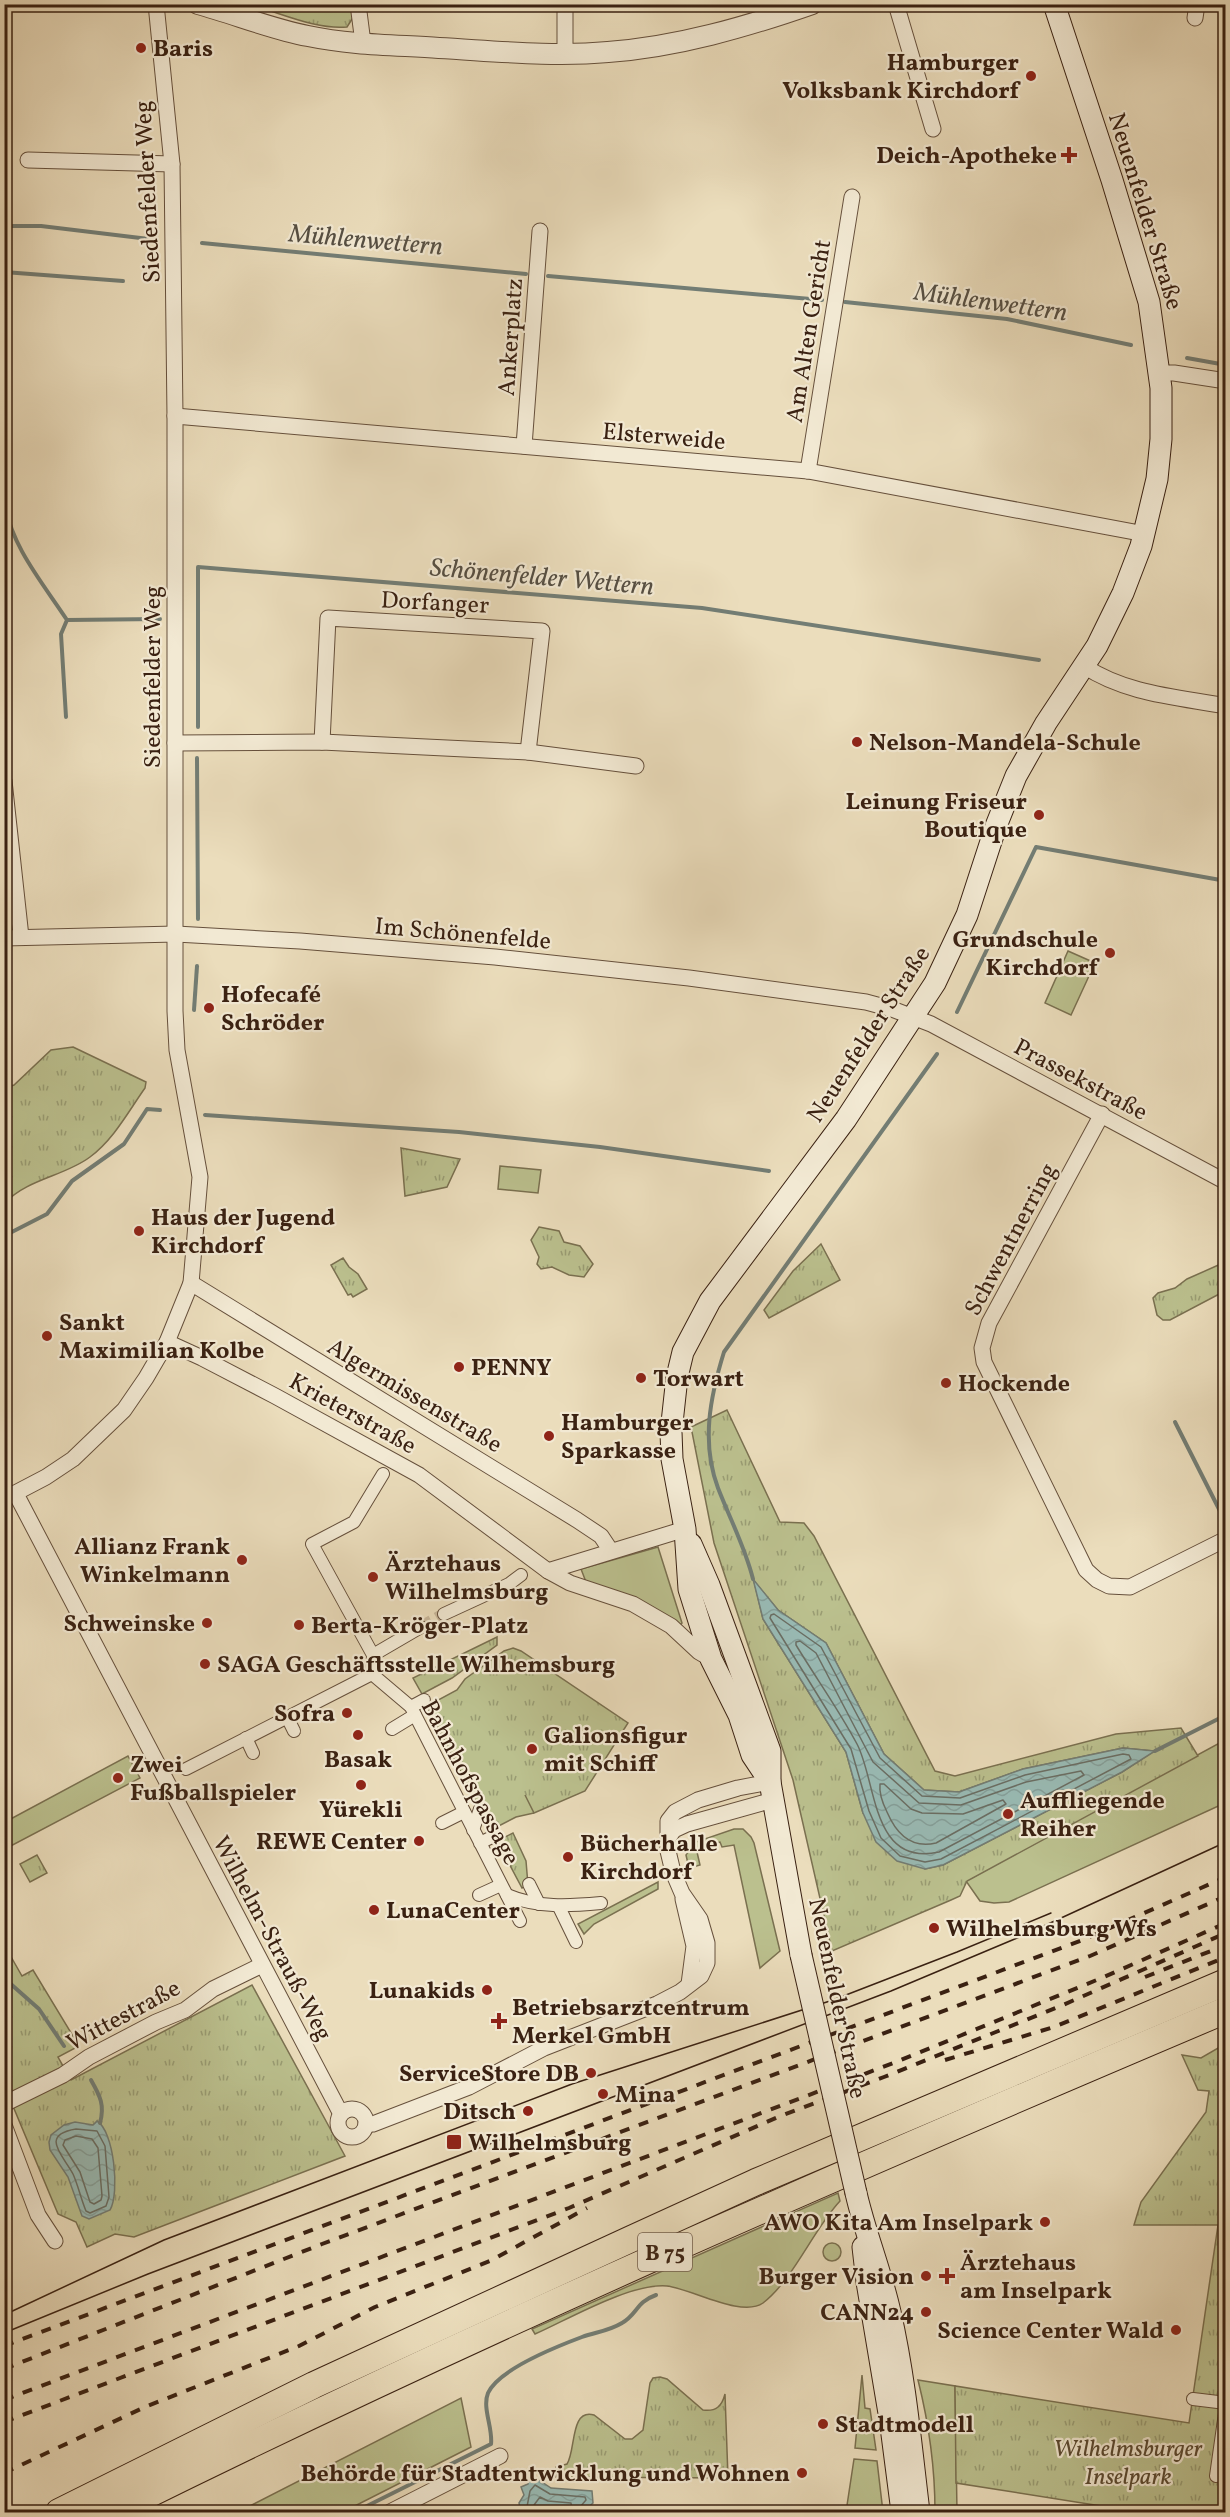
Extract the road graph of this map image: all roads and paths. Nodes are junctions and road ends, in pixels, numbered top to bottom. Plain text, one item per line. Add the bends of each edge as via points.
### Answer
1 (156, 4) edge
2 (198, 4) edge
3 (358, 4) edge
4 (565, 4) edge
5 (812, 4) edge
6 (896, 4) edge
7 (1054, 4) edge
8 (363, 43) junction
9 (565, 53) junction
10 (933, 129) dead end
11 (28, 160) dead end
12 (172, 164) junction
13 (852, 197) dead end
14 (540, 231) dead end
15 (1160, 373) junction
16 (1226, 381) edge
17 (176, 417) junction
18 (524, 446) junction
19 (808, 471) junction
20 (1145, 534) junction
21 (1084, 666) junction
22 (1226, 706) edge
23 (322, 742) junction
24 (175, 743) junction
25 (528, 752) junction
26 (636, 766) dead end
27 (4, 781) edge
28 (176, 934) junction
29 (21, 937) junction
30 (4, 938) edge
31 (914, 1017) junction
32 (1102, 1114) junction
33 (1226, 1182) edge
34 (190, 1283) junction
35 (167, 1342) junction
36 (383, 1474) dead end
37 (10, 1496) edge
38 (685, 1529) junction
39 (1226, 1539) edge
40 (610, 1551) junction
41 (548, 1571) junction
42 (521, 1575) dead end
43 (444, 1614) tunnel mouth
44 (421, 1627) tunnel mouth
45 (373, 1655) junction
46 (711, 1659) junction
47 (372, 1674) junction
48 (346, 1687) junction
49 (352, 1700) dead end
50 (424, 1700) dead end
51 (413, 1711) junction
52 (286, 1717) junction
53 (392, 1729) dead end
54 (294, 1731) dead end
55 (246, 1738) junction
56 (253, 1753) dead end
57 (186, 1769) dead end
58 (772, 1791) junction
59 (480, 1809) dead end
60 (464, 1812) junction
61 (442, 1823) dead end
62 (473, 1830) junction
63 (494, 1836) dead end
64 (480, 1843) junction
65 (529, 1884) dead end
66 (504, 1890) junction
67 (479, 1895) dead end
68 (601, 1903) dead end
69 (539, 1904) junction
70 (559, 1907) junction
71 (520, 1921) dead end
72 (576, 1941) dead end
73 (262, 1965) junction
74 (1226, 1982) edge
75 (1226, 2010) edge
76 (4, 2104) edge
77 (341, 2114) junction
78 (366, 2124) junction
79 (4, 2125) edge
80 (862, 2223) junction
81 (55, 2241) dead end
82 (1193, 2399) dead end
83 (1226, 2404) edge
84 (500, 2456) dead end
85 (1216, 2476) dead end
86 (59, 2512) edge
87 (113, 2512) edge
88 (390, 2512) edge
89 (902, 2512) edge
90 (919, 2512) edge

1 - 12 street, Siedenfelder Weg
2 - 8 street via 306,36
3 - 8 street
4 - 9 street
5 - 9 street via 700,38 650,48
6 - 10 street
7 - 15 main road, Neuenfelder Straße via 1144,280
8 - 9 street
11 - 12 street
12 - 17 street, Siedenfelder Weg
13 - 19 street, Am Alten Gericht
14 - 18 street, Ankerplatz
15 - 16 street
15 - 20 main road, Neuenfelder Straße via 1159,460
17 - 18 street, Elsterweide
17 - 24 street, Siedenfelder Weg
18 - 19 street, Elsterweide
19 - 20 street, Elsterweide
20 - 21 main road, Neuenfelder Straße via 1123,593
21 - 22 street via 1105,679 1145,692
21 - 31 main road, Neuenfelder Straße via 1016,776 967,915
23 - 24 street
23 - 25 street
23 - 25 street, Dorfanger via 328,618 542,631
24 - 28 street, Siedenfelder Weg
25 - 26 street
27 - 29 street
28 - 29 street, Im Schönenfelde
28 - 31 street, Im Schönenfelde via 333,943 689,978 866,1002
28 - 34 street, Siedenfelder Weg via 177,1050 200,1178
29 - 30 street, Im Schönenfelde
31 - 32 street, Prassekstraße
31 - 38 main road, Neuenfelder Straße via 846,1119 710,1301 683,1352 676,1377 671,1432
32 - 33 street, Prassekstraße
32 - 39 street, Schwentnerring via 989,1323 982,1348 984,1362 1088,1574 1109,1586 1130,1587
34 - 35 street, Siedenfelder Weg
34 - 40 street, Algermissenstraße via 595,1532
35 - 37 street via 135,1395 110,1425 73,1459
35 - 41 street, Krieterstraße via 419,1475
36 - 45 street via 354,1522 312,1544
37 - 73 street, Wilhelm-Strauß-Weg
38 - 40 street
38 - 46 main road, Neuenfelder Straße via 689,1589
38 - 58 main road, Neuenfelder Straße via 770,1750
40 - 41 street
41 - 46 street, Krieterstraße via 570,1583 633,1604 671,1626
42 - 43 street
44 - 45 street
45 - 47 street
46 - 58 main road, Neuenfelder Straße via 739,1714 752,1755
47 - 48 street
47 - 51 street, Bahnhofspassage
48 - 49 street
48 - 52 street
50 - 51 street
51 - 53 street
51 - 60 street, Bahnhofspassage
52 - 54 street
52 - 55 street
55 - 56 street
55 - 57 street
58 - 78 street, Wilhelm-Strauß-Weg via 687,1824 669,1837 669,1859 682,1893 694,1946 689,1984 669,1998 544,2048 469,2087
58 - 80 main road, Neuenfelder Straße, bridge via 801,1955
59 - 62 street
60 - 61 street
60 - 62 street, Bahnhofspassage
62 - 64 street, Bahnhofspassage
63 - 64 street
64 - 66 street, Bahnhofspassage
65 - 69 street
66 - 67 street
66 - 69 street
66 - 71 street, Bahnhofspassage
68 - 70 street
69 - 70 street
70 - 72 street
73 - 76 street, Wittestraße via 213,1989 185,2010 89,2056 63,2075
73 - 77 street, Wilhelm-Strauß-Weg
74 - 86 highway, B 75 via 682,2216 314,2385
75 - 87 highway, B 75 via 768,2205 383,2380
77 - 78 street via 357,2110
77 - 78 street, Wilhelm-Strauß-Weg via 340,2130 348,2137 362,2133
79 - 81 street via 38,2215
80 - 89 main road, Neuenfelder Straße via 867,2282
80 - 90 main road, Neuenfelder Straße via 891,2315
82 - 83 street
83 - 85 street
84 - 88 street

